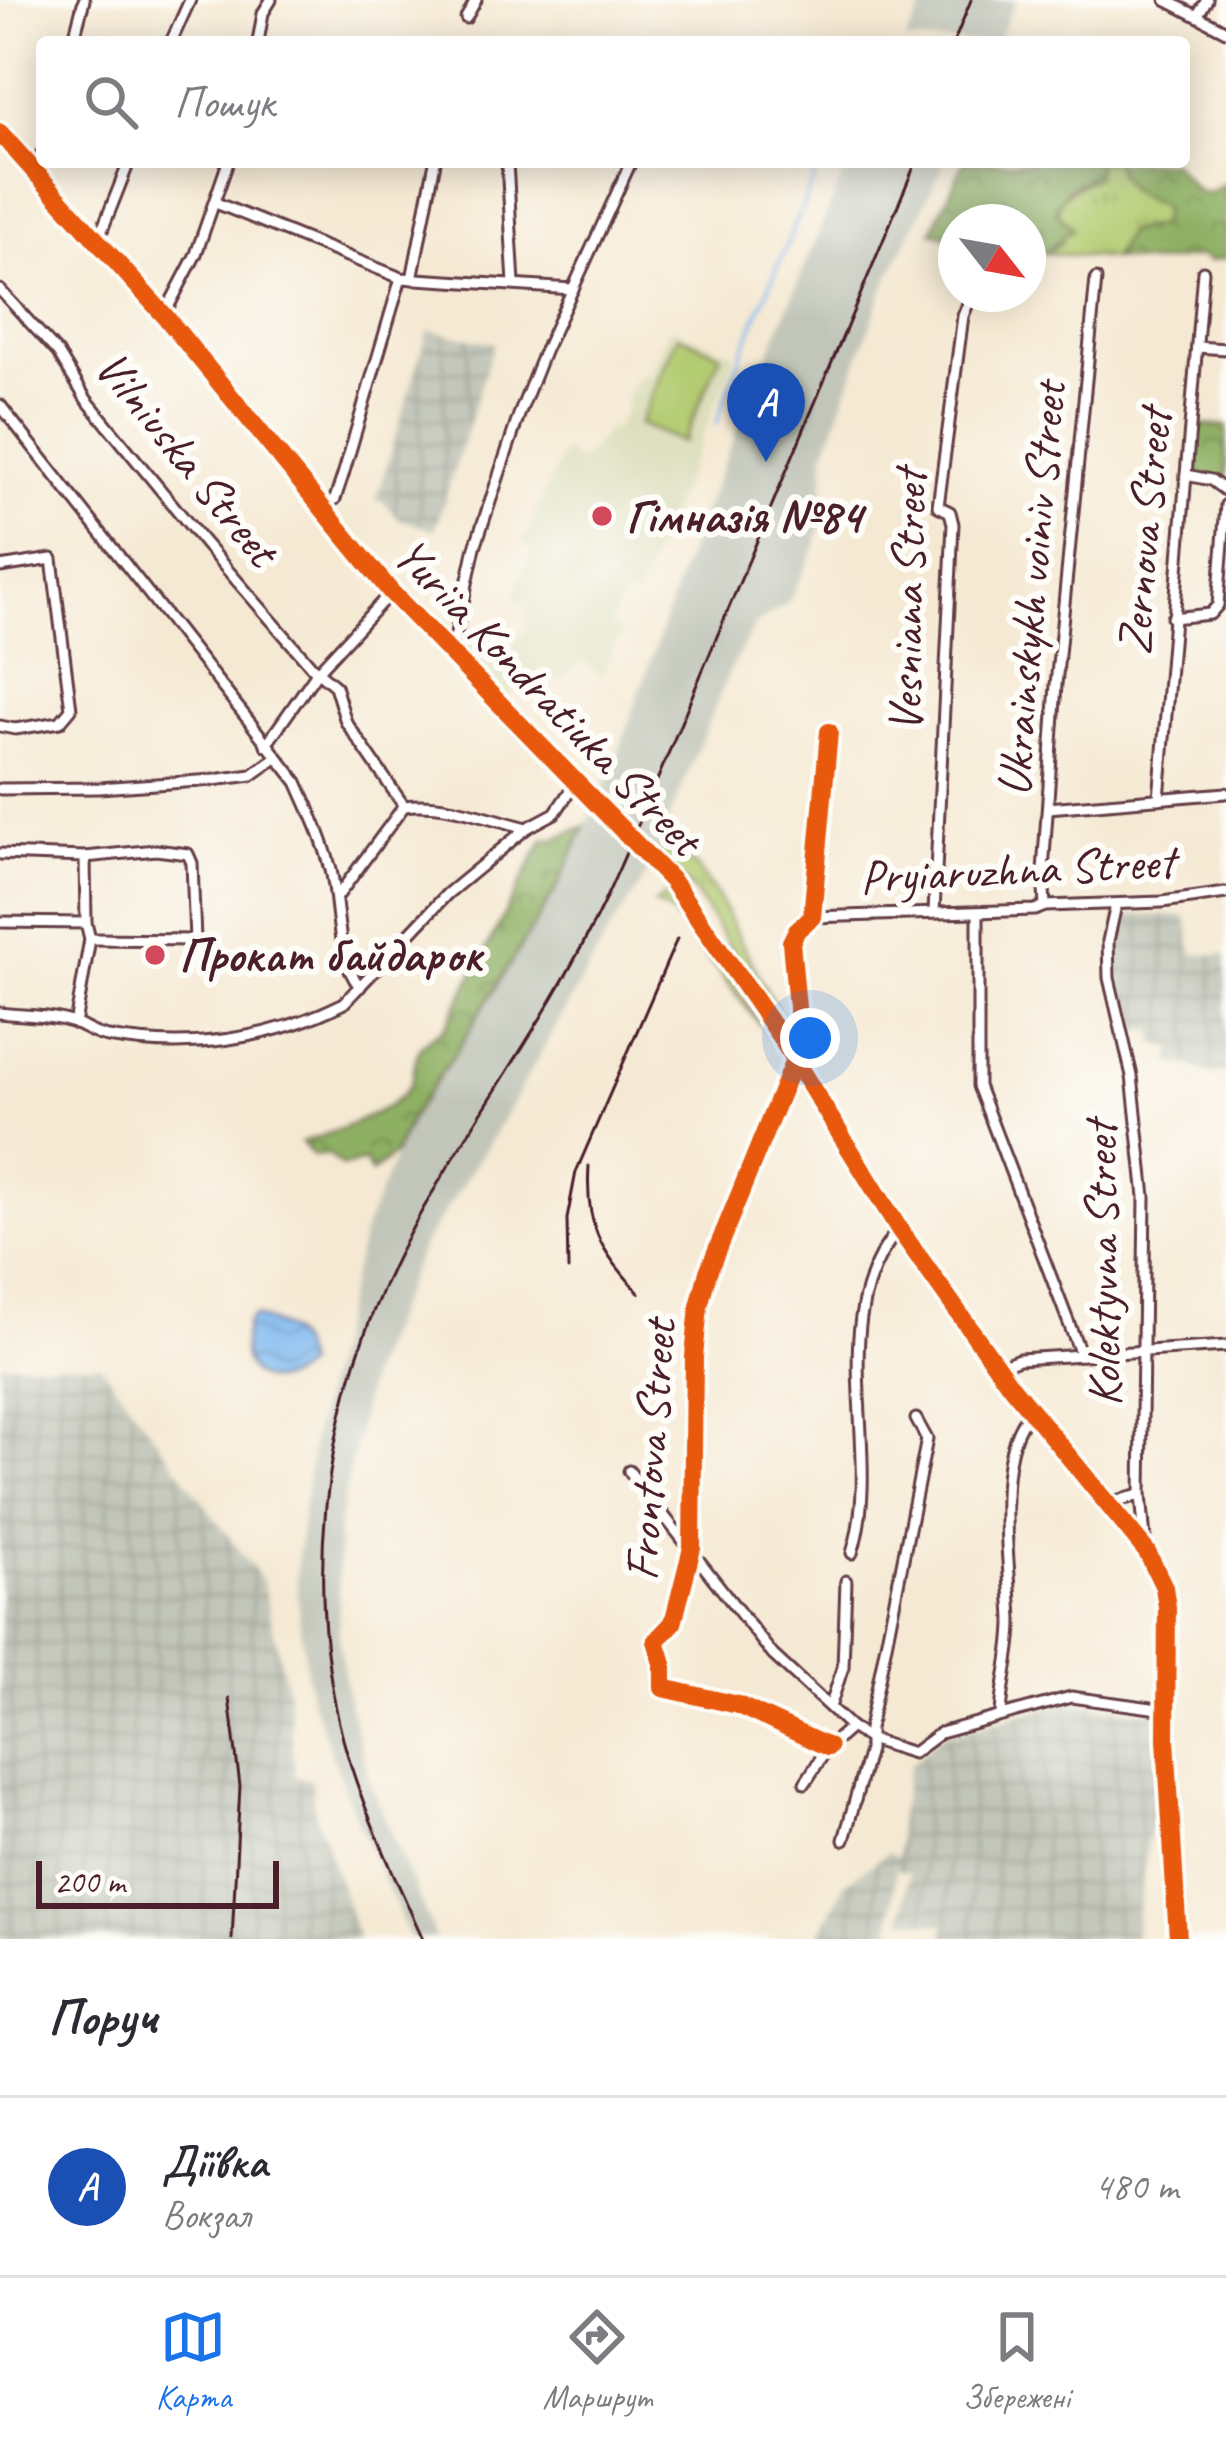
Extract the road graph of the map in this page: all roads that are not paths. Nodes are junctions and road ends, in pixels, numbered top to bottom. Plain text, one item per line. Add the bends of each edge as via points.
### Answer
1 (84, 0) edge
2 (190, 0) edge
3 (271, 0) edge
4 (476, 0) edge
5 (1166, 0) edge
6 (1207, 0) edge
7 (1197, 16) junction
8 (466, 18) dead end
9 (1226, 31) edge
10 (75, 36) edge
11 (174, 36) edge
12 (259, 36) edge
13 (0, 133) edge
14 (36, 166) edge
15 (127, 168) edge
16 (226, 168) edge
17 (434, 168) edge
18 (507, 168) edge
19 (629, 168) edge
20 (34, 170) junction
21 (216, 202) junction
22 (97, 243) junction
23 (1203, 271) dead end
24 (406, 278) junction
25 (1096, 279) dead end
26 (514, 284) junction
27 (573, 289) junction
28 (0, 290) edge
29 (965, 312) edge
30 (164, 315) junction
31 (1196, 347) junction
32 (1226, 349) edge
33 (0, 405) edge
34 (1186, 475) junction
35 (1226, 491) edge
36 (1226, 505) edge
37 (322, 512) junction
38 (0, 567) edge
39 (391, 592) junction
40 (1172, 618) junction
41 (452, 652) junction
42 (318, 671) junction
43 (0, 726) edge
44 (829, 732) dead end
45 (266, 745) junction
46 (278, 757) junction
47 (576, 782) junction
48 (0, 789) edge
49 (1226, 793) edge
50 (1159, 799) junction
51 (404, 806) junction
52 (1048, 808) junction
53 (526, 828) junction
54 (0, 854) edge
55 (85, 857) junction
56 (1226, 893) edge
57 (337, 897) junction
58 (1115, 905) junction
59 (1045, 906) junction
60 (934, 912) junction
61 (978, 913) junction
62 (812, 916) junction
63 (0, 922) edge
64 (86, 923) junction
65 (90, 939) junction
66 (360, 987) junction
67 (0, 1012) edge
68 (74, 1024) junction
69 (793, 1063) junction
70 (898, 1229) junction
71 (1226, 1346) edge
72 (1142, 1351) junction
73 (1081, 1355) junction
74 (998, 1367) junction
75 (1031, 1412) junction
76 (916, 1419) dead end
77 (629, 1472) dead end
78 (1142, 1495) junction
79 (1107, 1503) junction
80 (692, 1548) junction
81 (1147, 1552) junction
82 (852, 1553) dead end
83 (845, 1581) dead end
84 (830, 1707) junction
85 (1166, 1710) junction
86 (1001, 1715) junction
87 (851, 1727) junction
88 (869, 1738) junction
89 (828, 1747) junction
90 (806, 1783) dead end
91 (844, 1840) dead end
92 (1178, 1939) edge

1 - 10 street
2 - 11 street
3 - 12 street
4 - 8 street
5 - 7 street
6 - 7 street
7 - 9 street
13 - 20 street, Yuriia Kondratiuka Street
14 - 20 street
15 - 22 street
16 - 21 street
17 - 24 street
18 - 26 street
19 - 27 street
20 - 22 street, Yuriia Kondratiuka Street
21 - 24 street
21 - 30 street
22 - 30 street, Yuriia Kondratiuka Street
23 - 31 street, Zernova Street
24 - 26 street
24 - 37 street via 335,499
25 - 52 street, Ukrainskykh voiniv Street
26 - 27 street
27 - 41 street via 498,477
28 - 42 street, Vilniuska Street
29 - 60 street, Vesniana Street via 938,506 953,524
30 - 37 street, Yuriia Kondratiuka Street
31 - 32 street
31 - 34 street, Zernova Street
33 - 45 street
34 - 35 street
34 - 40 street, Zernova Street
36 - 40 street via 1218,605 1210,614
37 - 39 street, Yuriia Kondratiuka Street
38 - 43 street via 52,559 71,709 60,722
39 - 41 street, Yuriia Kondratiuka Street
39 - 42 street
40 - 50 street, Zernova Street
41 - 47 street, Yuriia Kondratiuka Street
42 - 45 street
42 - 51 street, Vilniuska Street via 335,686 346,722
44 - 62 street, Frontova Street
45 - 46 street
46 - 48 street via 252,776
46 - 57 street via 321,834
47 - 53 street via 555,813
47 - 69 street, Yuriia Kondratiuka Street, bridge via 672,881
49 - 50 street
50 - 52 street
51 - 53 street
51 - 57 street
52 - 59 street, Ukrainskykh voiniv Street
53 - 66 street via 447,893
54 - 55 street
55 - 64 street
55 - 65 street via 181,850 192,863 195,940
56 - 58 street, Pryiaruzhna Street
57 - 66 street via 349,973
58 - 59 street, Pryiaruzhna Street
58 - 72 street, Kolektyvna Street via 1109,979 1132,1076 1145,1197
59 - 61 street, Pryiaruzhna Street
60 - 61 street, Pryiaruzhna Street
60 - 62 street, Pryiaruzhna Street
61 - 73 street via 978,1086
62 - 69 street, Frontova Street via 791,942
63 - 64 street
64 - 65 street
65 - 68 street
66 - 68 street via 325,1012 217,1042 109,1037
67 - 68 street
69 - 70 street, Yuriia Kondratiuka Street
69 - 80 street, Frontova Street via 699,1306
70 - 74 street, Yuriia Kondratiuka Street
70 - 82 street via 875,1268 858,1329 862,1516
71 - 72 street
72 - 73 street
72 - 78 street, Kolektyvna Street
73 - 74 street
74 - 75 street, Yuriia Kondratiuka Street
75 - 79 street, Yuriia Kondratiuka Street
75 - 86 street via 1017,1430 1007,1490 1012,1624
76 - 88 street via 927,1439
77 - 80 street, Frontova Street
78 - 79 street
78 - 81 street, Kolektyvna Street
79 - 81 street, Yuriia Kondratiuka Street
80 - 84 street via 773,1655
80 - 89 street, Frontova Street via 673,1623 656,1641 663,1688 738,1705
81 - 85 street, Yuriia Kondratiuka Street via 1167,1607
83 - 84 street via 843,1667
84 - 87 street
85 - 86 street via 1071,1696
85 - 92 street, Yuriia Kondratiuka Street
86 - 88 street via 940,1733 913,1753
87 - 88 street
87 - 89 street
88 - 91 street
89 - 90 street

